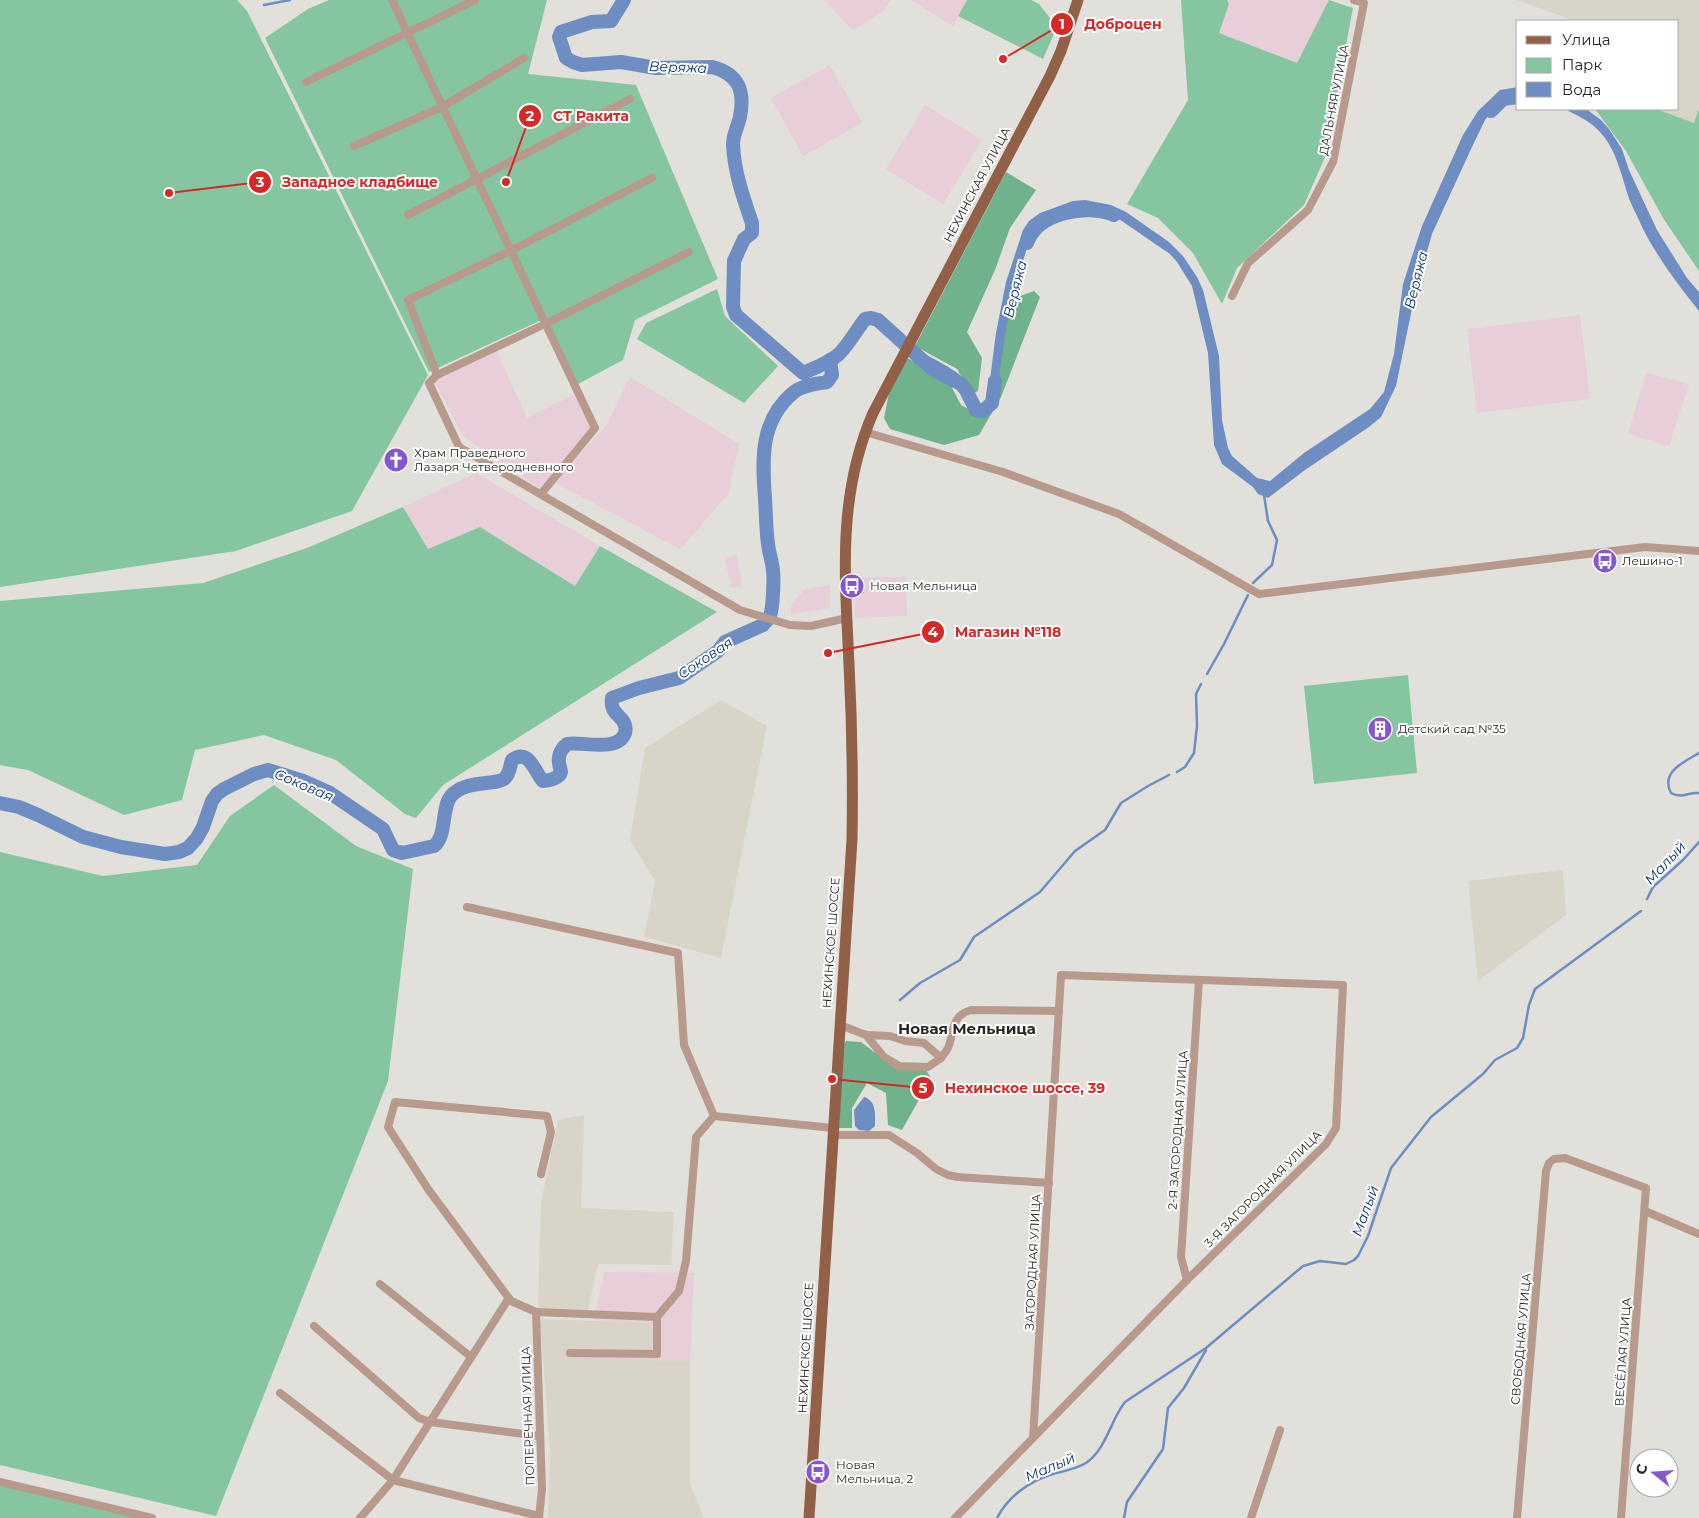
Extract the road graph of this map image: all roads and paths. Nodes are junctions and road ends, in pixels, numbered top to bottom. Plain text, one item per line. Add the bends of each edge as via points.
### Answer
1 (392, 0) edge
2 (475, 0) edge
3 (1078, 0) edge
4 (1354, 0) edge
5 (408, 33) junction
6 (524, 58) dead end
7 (306, 82) dead end
8 (630, 99) dead end
9 (442, 107) junction
10 (354, 146) dead end
11 (652, 178) dead end
12 (476, 179) junction
13 (408, 215) dead end
14 (510, 251) junction
15 (689, 252) dead end
16 (1232, 296) dead end
17 (545, 324) junction
18 (437, 375) junction
19 (891, 378) joint
20 (865, 432) junction
21 (541, 494) junction
22 (1699, 551) edge
23 (847, 618) junction
24 (467, 907) dead end
25 (1199, 980) junction
26 (1059, 1012) junction
27 (840, 1025) junction
28 (866, 1035) junction
29 (941, 1058) junction
30 (714, 1116) junction
31 (833, 1131) junction
32 (541, 1174) dead end
33 (1048, 1183) junction
34 (1646, 1188) joint
35 (1645, 1211) junction
36 (1699, 1234) edge
37 (1187, 1280) junction
38 (380, 1284) dead end
39 (509, 1298) junction
40 (536, 1312) junction
41 (657, 1317) junction
42 (314, 1326) dead end
43 (570, 1353) dead end
44 (471, 1358) junction
45 (280, 1393) dead end
46 (430, 1422) junction
47 (1280, 1430) dead end
48 (540, 1436) junction
49 (1034, 1438) junction
50 (393, 1480) junction
51 (0, 1482) edge
52 (539, 1517) edge
53 (152, 1518) edge
54 (360, 1518) edge
55 (809, 1518) edge
56 (955, 1518) edge
57 (1251, 1518) edge
58 (1517, 1518) edge
59 (1621, 1518) edge

1 - 5 street
2 - 5 street
3 - 19 main road, НЕХИНСКАЯ УЛИЦА via 1057,60
4 - 16 street, ДАЛЬНЯЯ УЛИЦА via 1364,4 1333,162 1308,210 1248,264
5 - 7 street
5 - 9 street
6 - 9 street
8 - 12 street
9 - 10 street
9 - 12 street
11 - 14 street
12 - 13 street
12 - 14 street
14 - 17 street
14 - 18 street via 408,300
15 - 17 street
17 - 18 street
17 - 21 street via 595,428
18 - 21 street via 429,382 459,447
19 - 20 main road, НЕХИНСКОЕ ШОССЕ
20 - 22 street via 1003,472 1119,514 1259,594 1645,547
20 - 23 main road, НЕХИНСКОЕ ШОССЕ via 847,508
21 - 23 street via 740,610 790,624 812,626
23 - 27 main road, НЕХИНСКОЕ ШОССЕ via 853,781
24 - 30 street via 678,953 684,1045
25 - 26 street, ЗАГОРОДНАЯ УЛИЦА via 1061,975
25 - 37 street, 2-Я ЗАГОРОДНАЯ УЛИЦА via 1181,1256
25 - 37 street, 3-Я ЗАГОРОДНАЯ УЛИЦА via 1343,985 1336,1128 1326,1144
26 - 29 street via 964,1012 956,1019
26 - 33 street, ЗАГОРОДНАЯ УЛИЦА
27 - 28 street
27 - 31 main road, НЕХИНСКОЕ ШОССЕ
28 - 29 street via 924,1043
28 - 29 street via 884,1057 899,1066 928,1067
30 - 31 street
30 - 41 street via 696,1137 686,1261 679,1291
31 - 33 street via 889,1135 936,1169 953,1176
31 - 55 main road, НЕХИНСКОЕ ШОССЕ
32 - 39 street via 551,1132 547,1116 395,1102 388,1127 428,1189
33 - 49 street, ЗАГОРОДНАЯ УЛИЦА
34 - 35 street, ВЕСЁЛАЯ УЛИЦА
34 - 58 street, СВОБОДНАЯ УЛИЦА via 1565,1158 1549,1163
35 - 36 street
35 - 59 street, ВЕСЁЛАЯ УЛИЦА
37 - 49 street, 3-Я ЗАГОРОДНАЯ УЛИЦА
38 - 44 street
39 - 40 street
39 - 44 street
40 - 41 street
40 - 48 street, ПОПЕРЕЧНАЯ УЛИЦА
41 - 43 street via 656,1354
42 - 46 street via 419,1418
44 - 46 street
45 - 50 street
46 - 48 street
46 - 50 street
47 - 57 street
48 - 52 street, ПОПЕРЕЧНАЯ УЛИЦА via 542,1489
49 - 56 street
50 - 52 street
50 - 54 street
51 - 53 street

